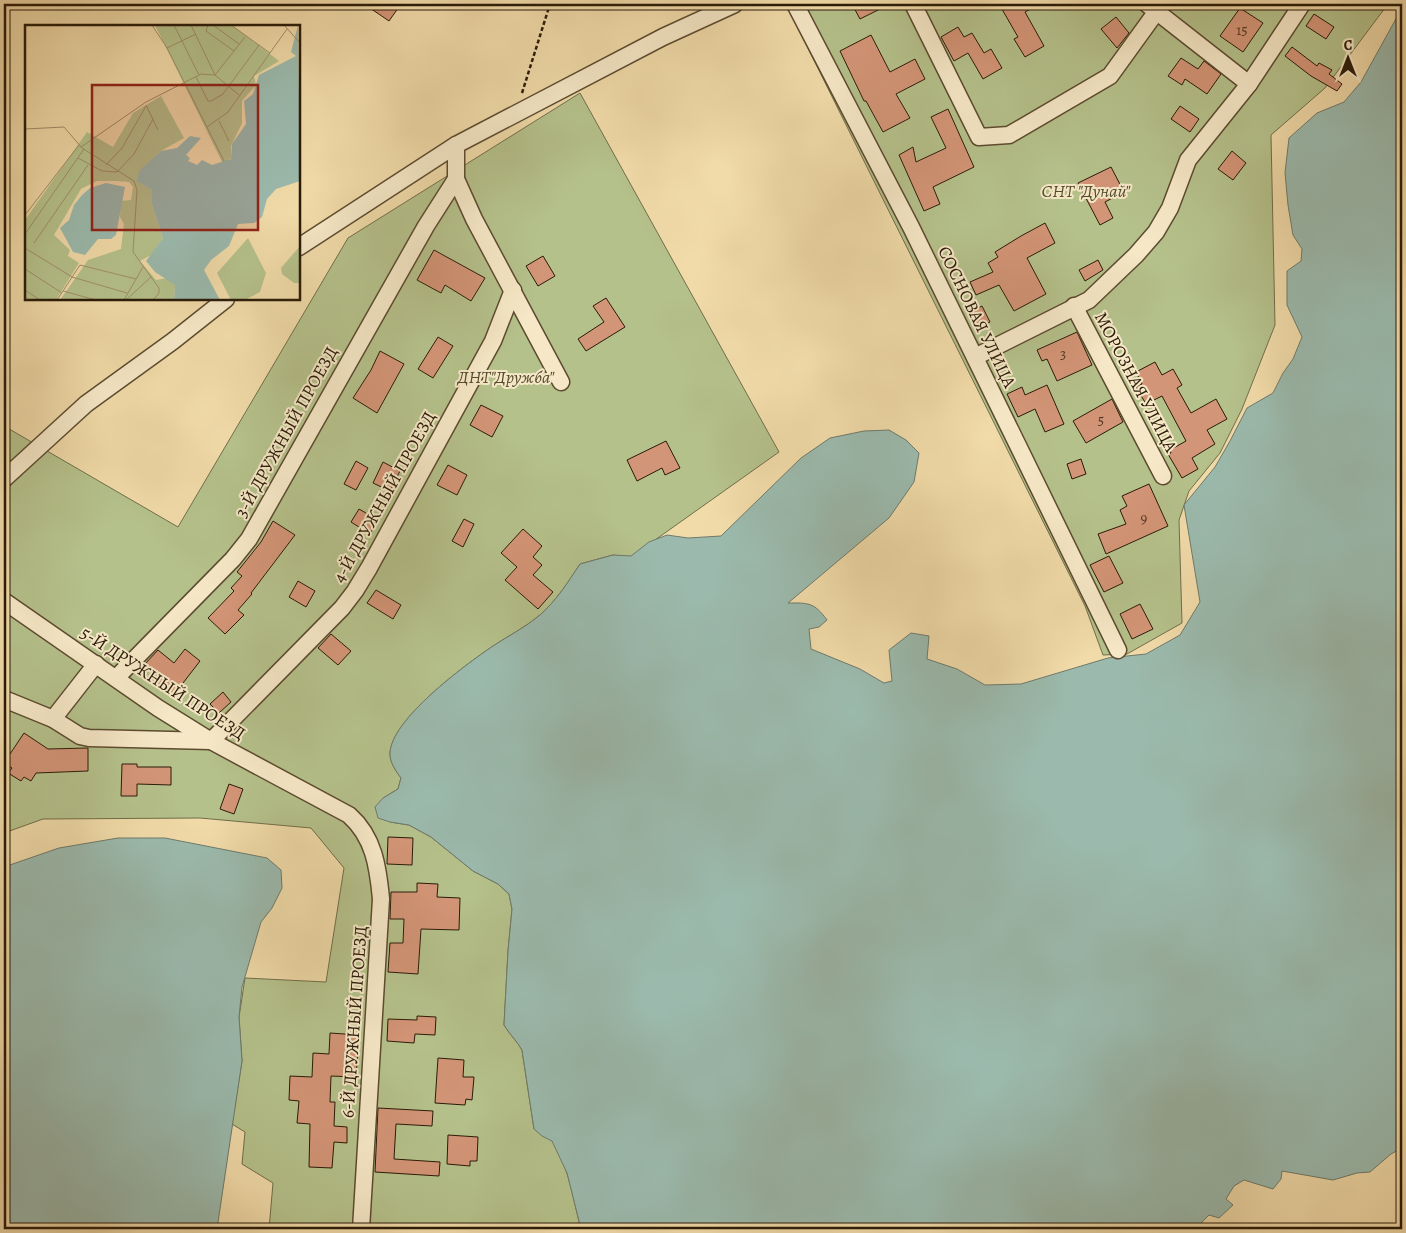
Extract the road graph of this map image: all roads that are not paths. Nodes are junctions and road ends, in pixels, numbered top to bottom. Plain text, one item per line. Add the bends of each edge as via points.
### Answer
1 (735, 4) edge
2 (795, 4) edge
3 (912, 4) edge
4 (1302, 4) edge
5 (1155, 6) edge
6 (1249, 84) junction
7 (456, 145) junction
8 (456, 179) junction
9 (300, 246) edge
10 (513, 290) junction
11 (225, 300) edge
12 (1074, 306) junction
13 (975, 357) junction
14 (561, 382) dead end
15 (1163, 476) dead end
16 (4, 478) edge
17 (4, 601) edge
18 (1118, 650) dead end
19 (96, 664) junction
20 (116, 678) junction
21 (4, 700) edge
22 (53, 719) junction
23 (211, 741) junction
24 (357, 822) joint
25 (361, 1229) edge

1 - 7 street via 663,36
2 - 13 street, СОСНОВАЯ УЛИЦА
3 - 5 street via 979,137 1009,135 1110,76
4 - 6 street
5 - 6 street
6 - 12 street via 1188,160 1170,208 1156,232 1089,300
7 - 8 street
7 - 9 street
8 - 10 street
8 - 20 street, 3-Й ДРУЖНЫЙ ПРОЕЗД via 426,226 249,539
10 - 14 street
10 - 23 street, 4-Й ДРУЖНЫЙ ПРОЕЗД via 493,340 355,591
11 - 16 street via 86,404
12 - 13 street
12 - 15 street, МОРОЗНАЯ УЛИЦА
13 - 18 street, СОСНОВАЯ УЛИЦА
17 - 19 street, 5-Й ДРУЖНЫЙ ПРОЕЗД
19 - 20 street, 5-Й ДРУЖНЫЙ ПРОЕЗД
19 - 22 street
20 - 23 street, 5-Й ДРУЖНЫЙ ПРОЕЗД
21 - 22 street
22 - 23 street via 89,738
23 - 24 street, 5-Й ДРУЖНЫЙ ПРОЕЗД
24 - 25 street, 6-Й ДРУЖНЫЙ ПРОЕЗД via 377,864 381,899

